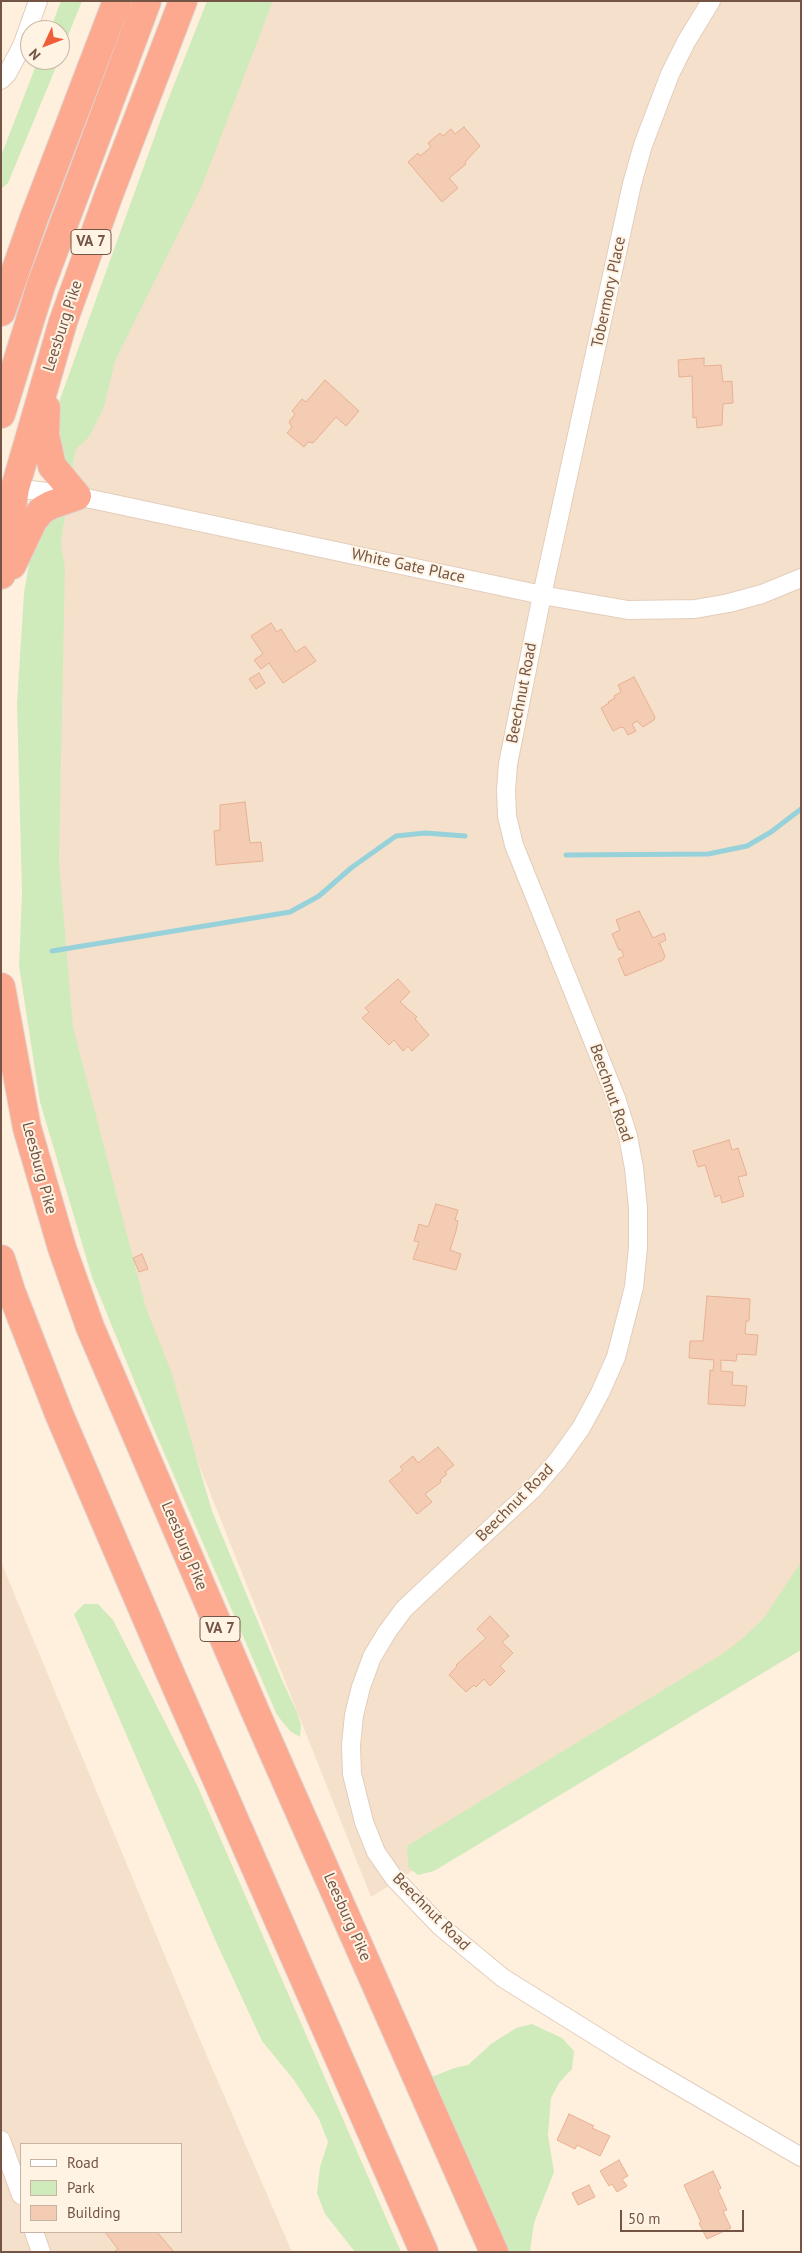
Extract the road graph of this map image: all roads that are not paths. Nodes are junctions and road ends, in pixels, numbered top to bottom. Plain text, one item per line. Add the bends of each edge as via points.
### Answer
1 (38, 1) edge
2 (118, 1) edge
3 (147, 1) edge
4 (183, 1) edge
5 (711, 1) edge
6 (1, 80) edge
7 (1, 312) edge
8 (47, 372) junction
9 (1, 414) edge
10 (8, 486) edge
11 (77, 496) junction
12 (1, 575) edge
13 (801, 578) edge
14 (1, 589) edge
15 (542, 595) junction
16 (1, 987) edge
17 (1, 1259) edge
18 (1, 2140) edge
19 (801, 2157) edge
20 (20, 2192) edge
21 (34, 2233) edge
22 (42, 2252) edge
23 (424, 2252) edge
24 (494, 2252) edge

1 - 6 street via 22,46
2 - 7 highway
3 - 9 highway via 48,267
4 - 8 highway, Leesburg Pike / VA 7 via 108,197
5 - 15 street, Tobermory Place via 670,74 642,145
8 - 10 highway, Leesburg Pike / VA 7
8 - 11 highway via 47,451 52,466
10 - 11 street, White Gate Place
10 - 12 highway, Leesburg Pike / VA 7
11 - 14 highway via 42,510 33,521
11 - 15 street, White Gate Place
13 - 15 street, White Gate Place via 738,601 678,610 628,610
15 - 19 street, Beechnut Road via 508,764 507,816 514,844 616,1098 628,1136 638,1208 634,1287 616,1357 581,1428 532,1490 404,1610 387,1632 360,1687 351,1745 352,1774 364,1822 376,1852 394,1878 440,1926 510,1983
16 - 24 highway, Leesburg Pike / VA 7 via 27,1128 62,1248 90,1327
17 - 23 highway via 63,1423
18 - 20 street
21 - 22 street

